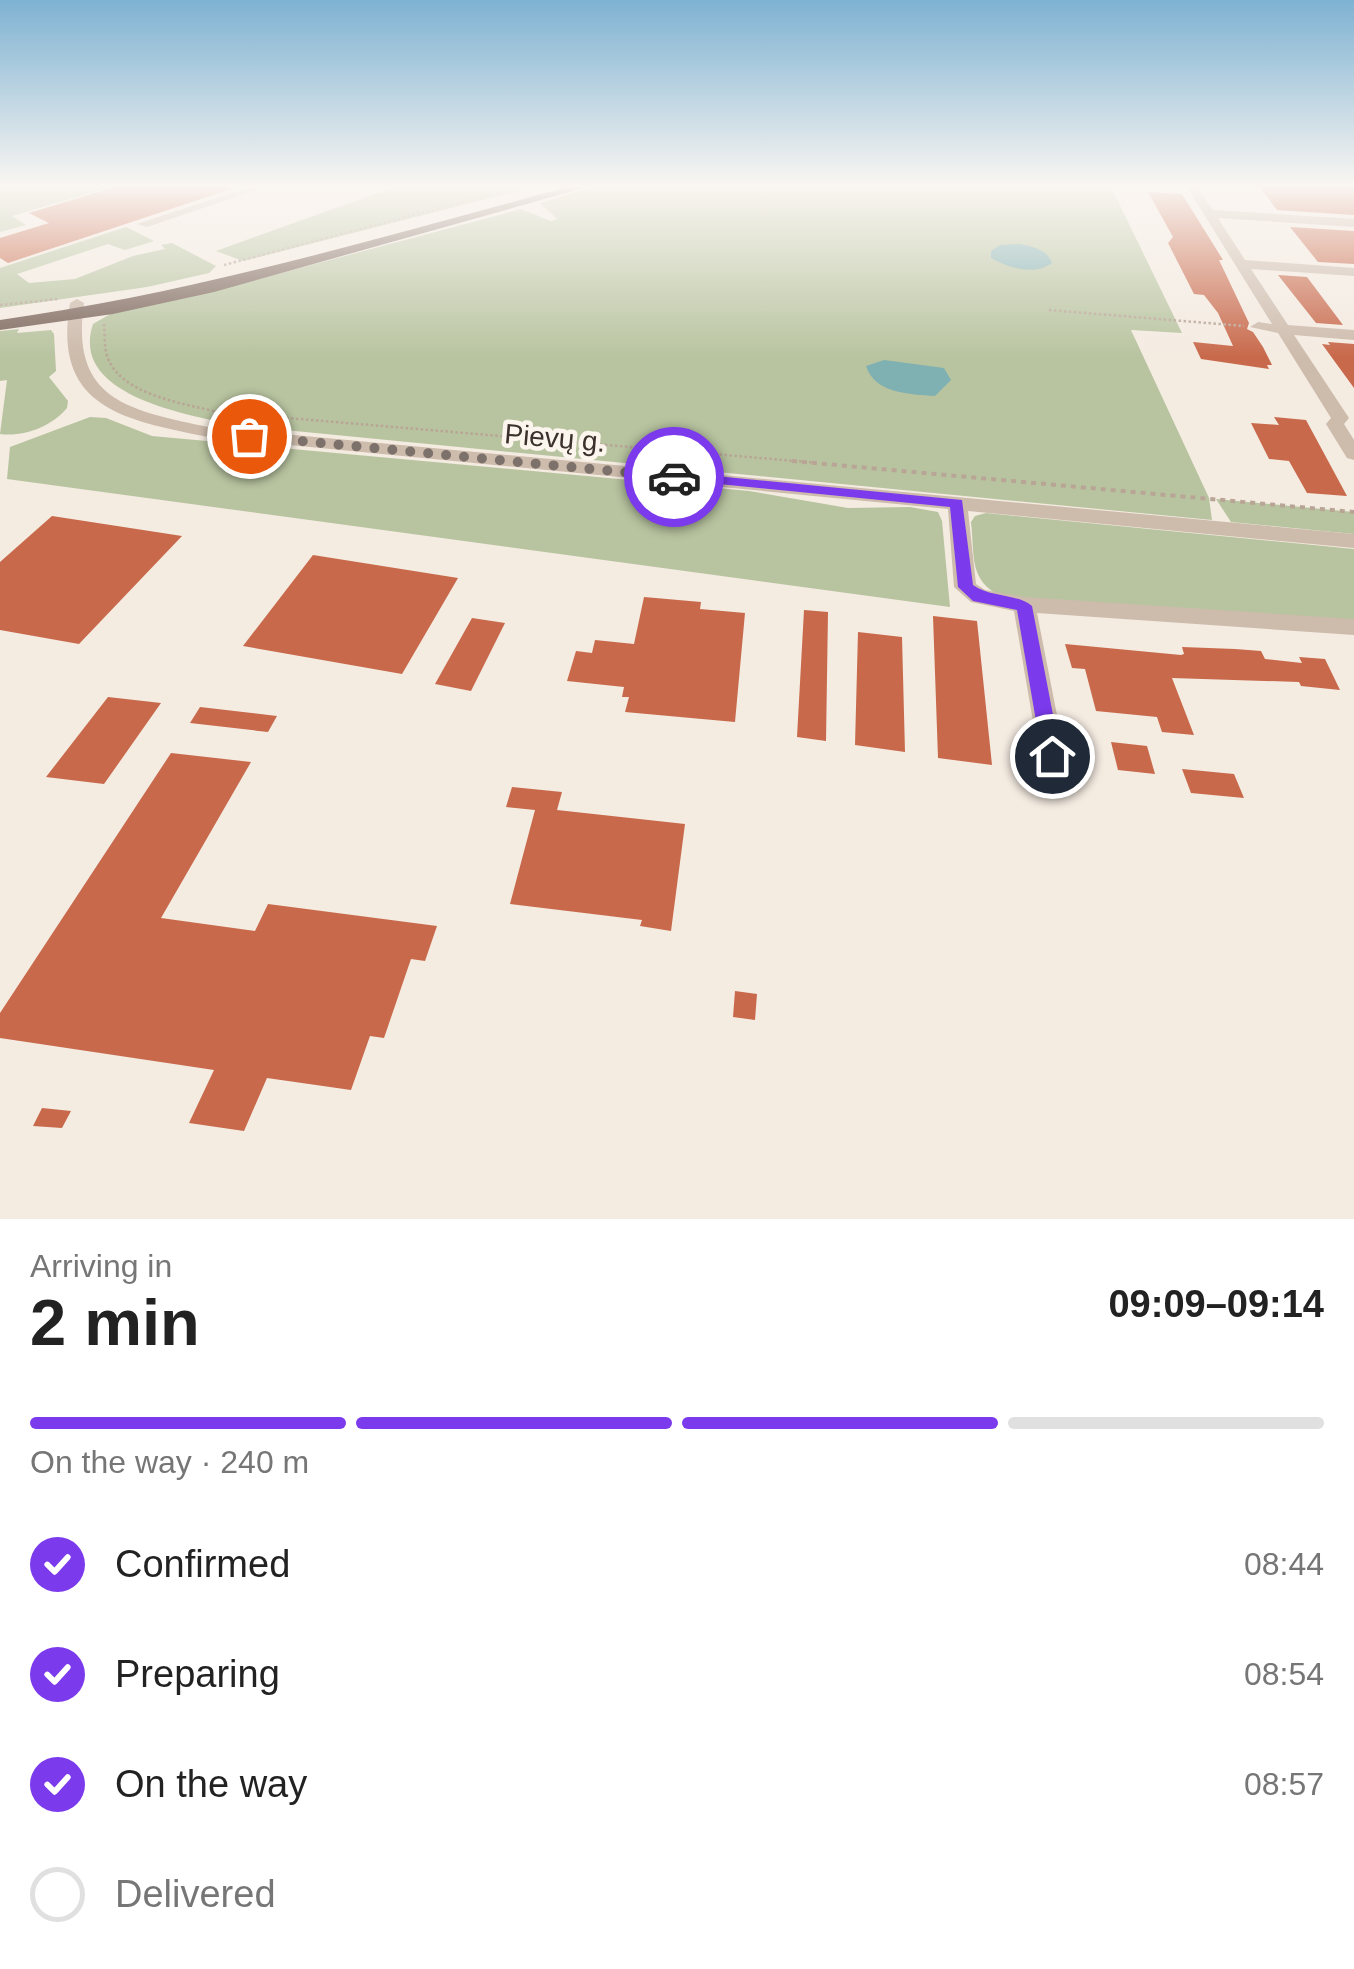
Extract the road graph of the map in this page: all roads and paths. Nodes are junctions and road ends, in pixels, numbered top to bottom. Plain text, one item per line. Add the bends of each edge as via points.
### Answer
1 (303, 244) edge
2 (332, 244) edge
3 (371, 244) edge
4 (1230, 244) edge
5 (1244, 264) junction
6 (210, 269) dead end
7 (1354, 272) edge
8 (59, 299) dead end
9 (0, 308) edge
10 (76, 310) junction
11 (1049, 310) dead end
12 (103, 320) dead end
13 (0, 325) edge
14 (1258, 328) joint
15 (1285, 330) junction
16 (1354, 335) edge
17 (1347, 418) edge
18 (1354, 454) edge
19 (957, 503) junction
20 (1354, 512) edge
21 (1354, 541) edge
22 (1024, 606) junction
23 (1354, 628) edge
24 (1052, 756) dead end

1 - 6 path
2 - 10 main road
3 - 10 main road via 214,287
4 - 5 street
5 - 7 street
5 - 15 street
8 - 9 path
9 - 10 main road
10 - 13 main road
10 - 19 street, Pievų g. via 72,350 87,384 120,407 174,425
11 - 14 path
12 - 20 path via 108,355 131,383 218,412
14 - 15 street
15 - 16 street
15 - 17 street
17 - 18 street via 1335,424
19 - 21 street, Pievų g.
19 - 22 street via 966,587 979,597
22 - 23 street
22 - 24 street

